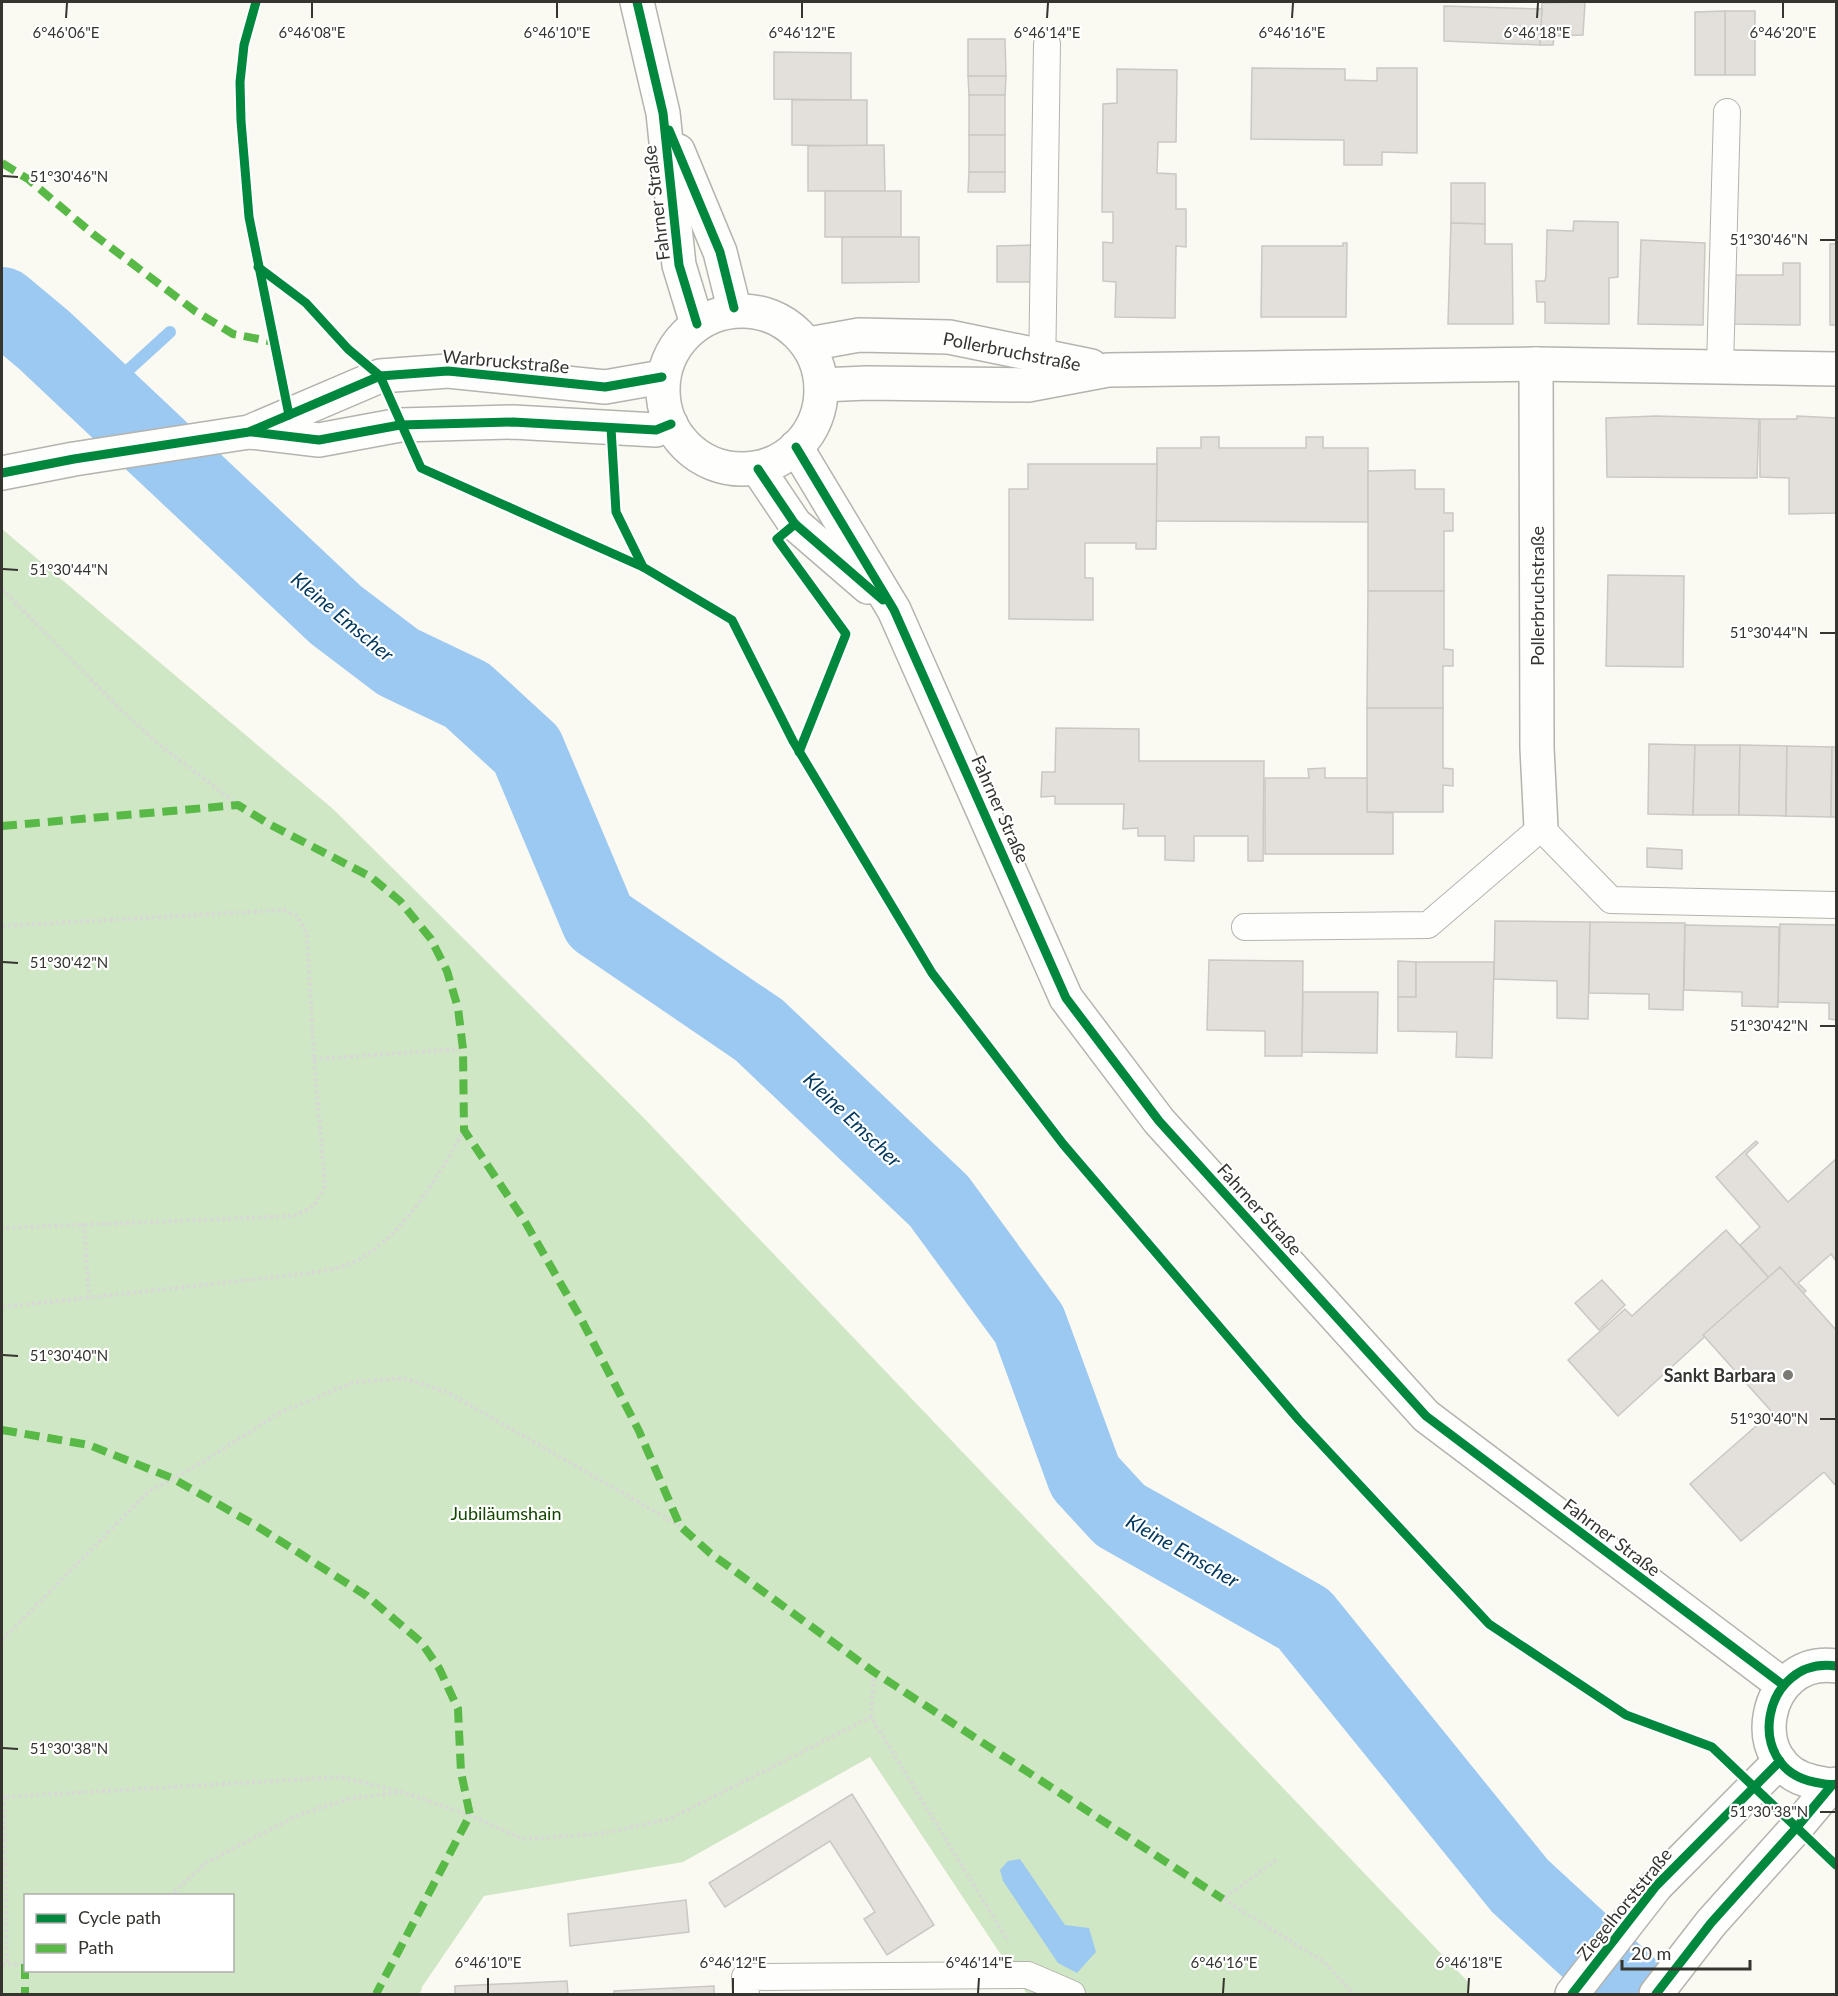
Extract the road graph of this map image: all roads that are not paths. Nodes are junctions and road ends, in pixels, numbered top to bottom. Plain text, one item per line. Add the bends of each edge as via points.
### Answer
1 (637, 2) edge
2 (1047, 44) dead end
3 (1727, 112) dead end
4 (663, 113) junction
5 (734, 308) junction
6 (697, 324) junction
7 (809, 344) junction
8 (1536, 364) junction
9 (1720, 367) junction
10 (1042, 369) junction
11 (1836, 369) edge
12 (662, 378) junction
13 (821, 385) junction
14 (671, 424) junction
15 (249, 432) junction
16 (796, 447) junction
17 (758, 469) junction
18 (2, 473) edge
19 (894, 610) junction
20 (1541, 828) junction
21 (1836, 905) edge
22 (1245, 927) dead end
23 (1836, 1666) edge
24 (1783, 1685) junction
25 (1780, 1761) junction
26 (1834, 1784) edge
27 (746, 1995) edge
28 (1072, 1995) edge
29 (1572, 1995) edge
30 (1656, 1995) edge

1 - 4 street, Fahrner Straße
2 - 10 lane
3 - 9 lane
4 - 5 street, Fahrner Straße via 720,252
4 - 6 street, Fahrner Straße via 679,265
5 - 6 street
5 - 7 street via 757,311 786,322
6 - 12 street via 675,345
7 - 10 street, Pollerbruchstraße via 859,335 949,337
7 - 13 street via 821,373
8 - 9 street, Pollerbruchstraße
8 - 10 street, Pollerbruchstraße
8 - 20 street, Pollerbruchstraße via 1537,736
9 - 11 street, Pollerbruchstraße
10 - 13 street, Pollerbruchstraße via 1028,385
12 - 14 street via 663,406
12 - 15 street, Warbruckstraße via 605,387 448,371 380,376
13 - 16 street via 821,405 809,434
14 - 15 street, Warbruckstraße via 656,430 513,423 400,425 319,441
14 - 17 street via 675,435 698,457 727,469
15 - 18 street, Warbruckstraße
16 - 17 street via 787,456
16 - 19 street, Fahrner Straße
17 - 19 street, Fahrner Straße via 795,524
19 - 24 street, Fahrner Straße via 1066,998 1159,1121 1426,1416
20 - 21 lane via 1611,900
20 - 22 lane via 1428,925
23 - 24 street via 1826,1664 1807,1669
24 - 25 street via 1770,1709 1769,1737
25 - 26 street via 1803,1780
25 - 29 street, Ziegelhorststraße via 1656,1886
26 - 30 street via 1711,1923
27 - 28 lane via 745,1977 1028,1975

